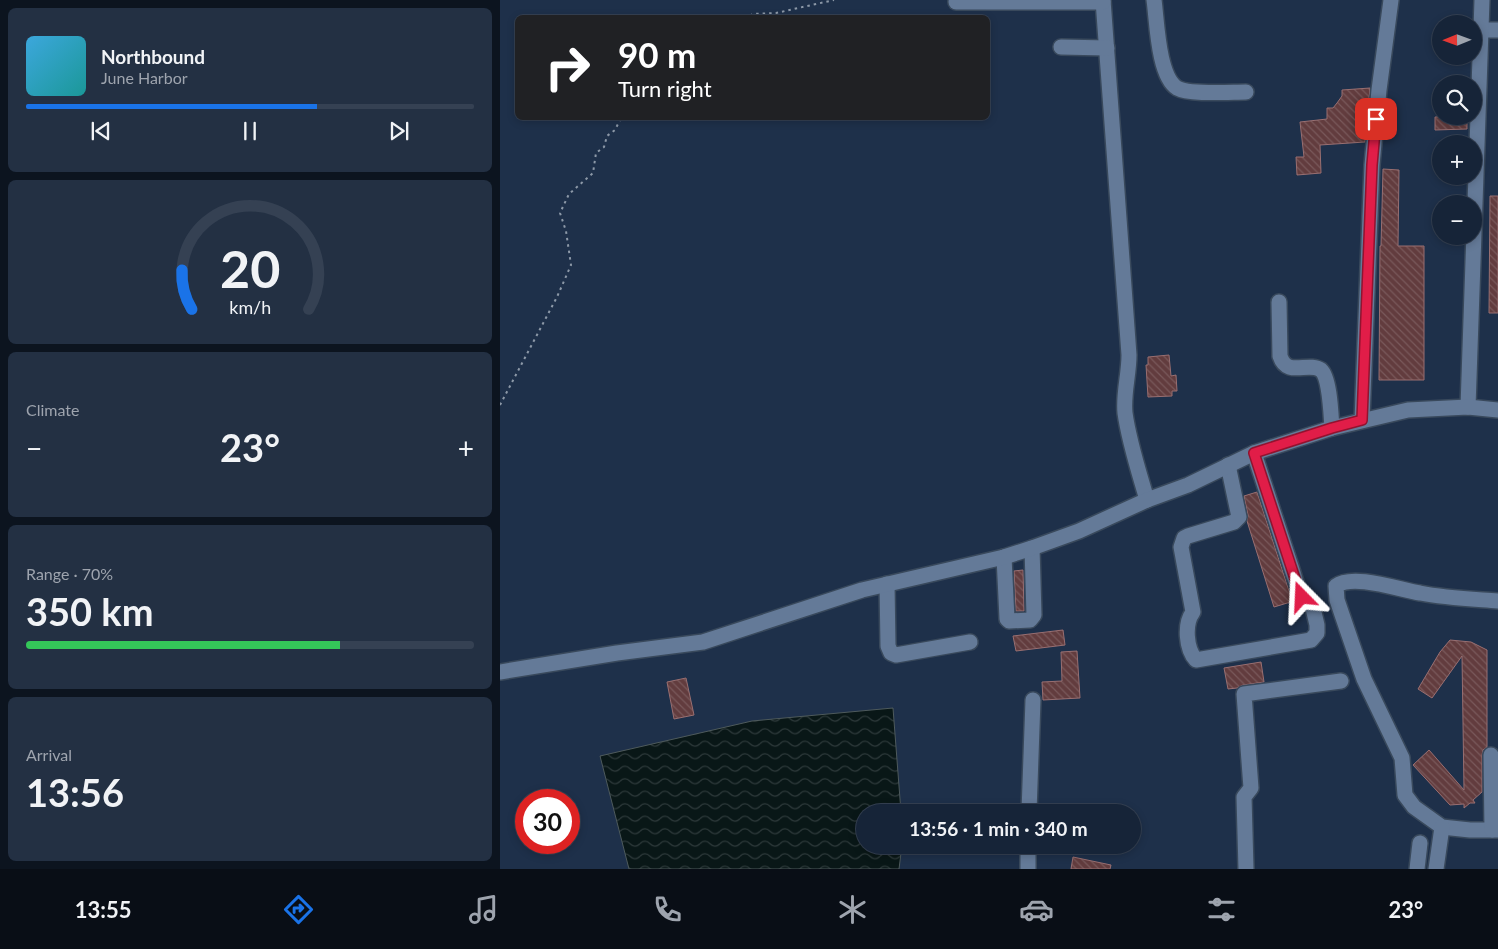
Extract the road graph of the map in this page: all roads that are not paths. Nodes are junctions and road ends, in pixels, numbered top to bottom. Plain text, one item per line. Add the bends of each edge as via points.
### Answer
1 (1154, 0) edge
2 (1392, 0) edge
3 (1482, 0) edge
4 (1103, 1) edge
5 (956, 2) dead end
6 (1482, 15) edge
7 (1482, 30) edge
8 (1498, 30) edge
9 (1061, 47) dead end
10 (1106, 48) junction
11 (1480, 65) edge
12 (1246, 92) dead end
13 (1279, 302) dead end
14 (1468, 407) junction
15 (1498, 410) edge
16 (1362, 420) junction
17 (1332, 428) junction
18 (1254, 453) junction
19 (1228, 465) junction
20 (1147, 500) junction
21 (1032, 548) junction
22 (1004, 557) junction
23 (887, 584) junction
24 (1498, 601) edge
25 (970, 642) dead end
26 (500, 672) edge
27 (1341, 681) dead end
28 (1033, 700) dead end
29 (1491, 755) dead end
30 (1029, 804) edge
31 (1442, 827) junction
32 (1495, 830) edge
33 (1420, 843) dead end
34 (1028, 854) edge
35 (1028, 869) edge
36 (1246, 869) edge
37 (1417, 869) edge
38 (1436, 869) edge

1 - 12 street via 1169,81 1191,92
2 - 16 street via 1372,165
3 - 6 street
4 - 5 street
4 - 10 street
7 - 8 street
9 - 10 street
10 - 20 street via 1129,355 1125,413
11 - 14 street
13 - 17 street via 1282,362 1290,367 1321,371 1327,381
14 - 15 street
14 - 16 street via 1408,410
16 - 17 street
17 - 18 street
18 - 19 street
18 - 19 street via 1300,594 1312,604 1317,633 1310,640 1196,660 1192,655 1187,621 1193,612 1182,542 1188,536 1234,522 1240,517
19 - 20 street
20 - 21 street
21 - 22 street
21 - 22 street via 1034,615 1030,620 1007,619
22 - 23 street
23 - 25 street via 888,646 891,653 896,655
23 - 26 street via 703,642
24 - 31 street via 1420,593 1368,582 1345,582 1336,586 1337,600 1364,679 1402,758 1405,796 1414,807
27 - 36 street via 1244,694 1251,788 1244,797
28 - 30 street
29 - 32 street
31 - 32 street
31 - 38 street
33 - 37 street
34 - 35 street

